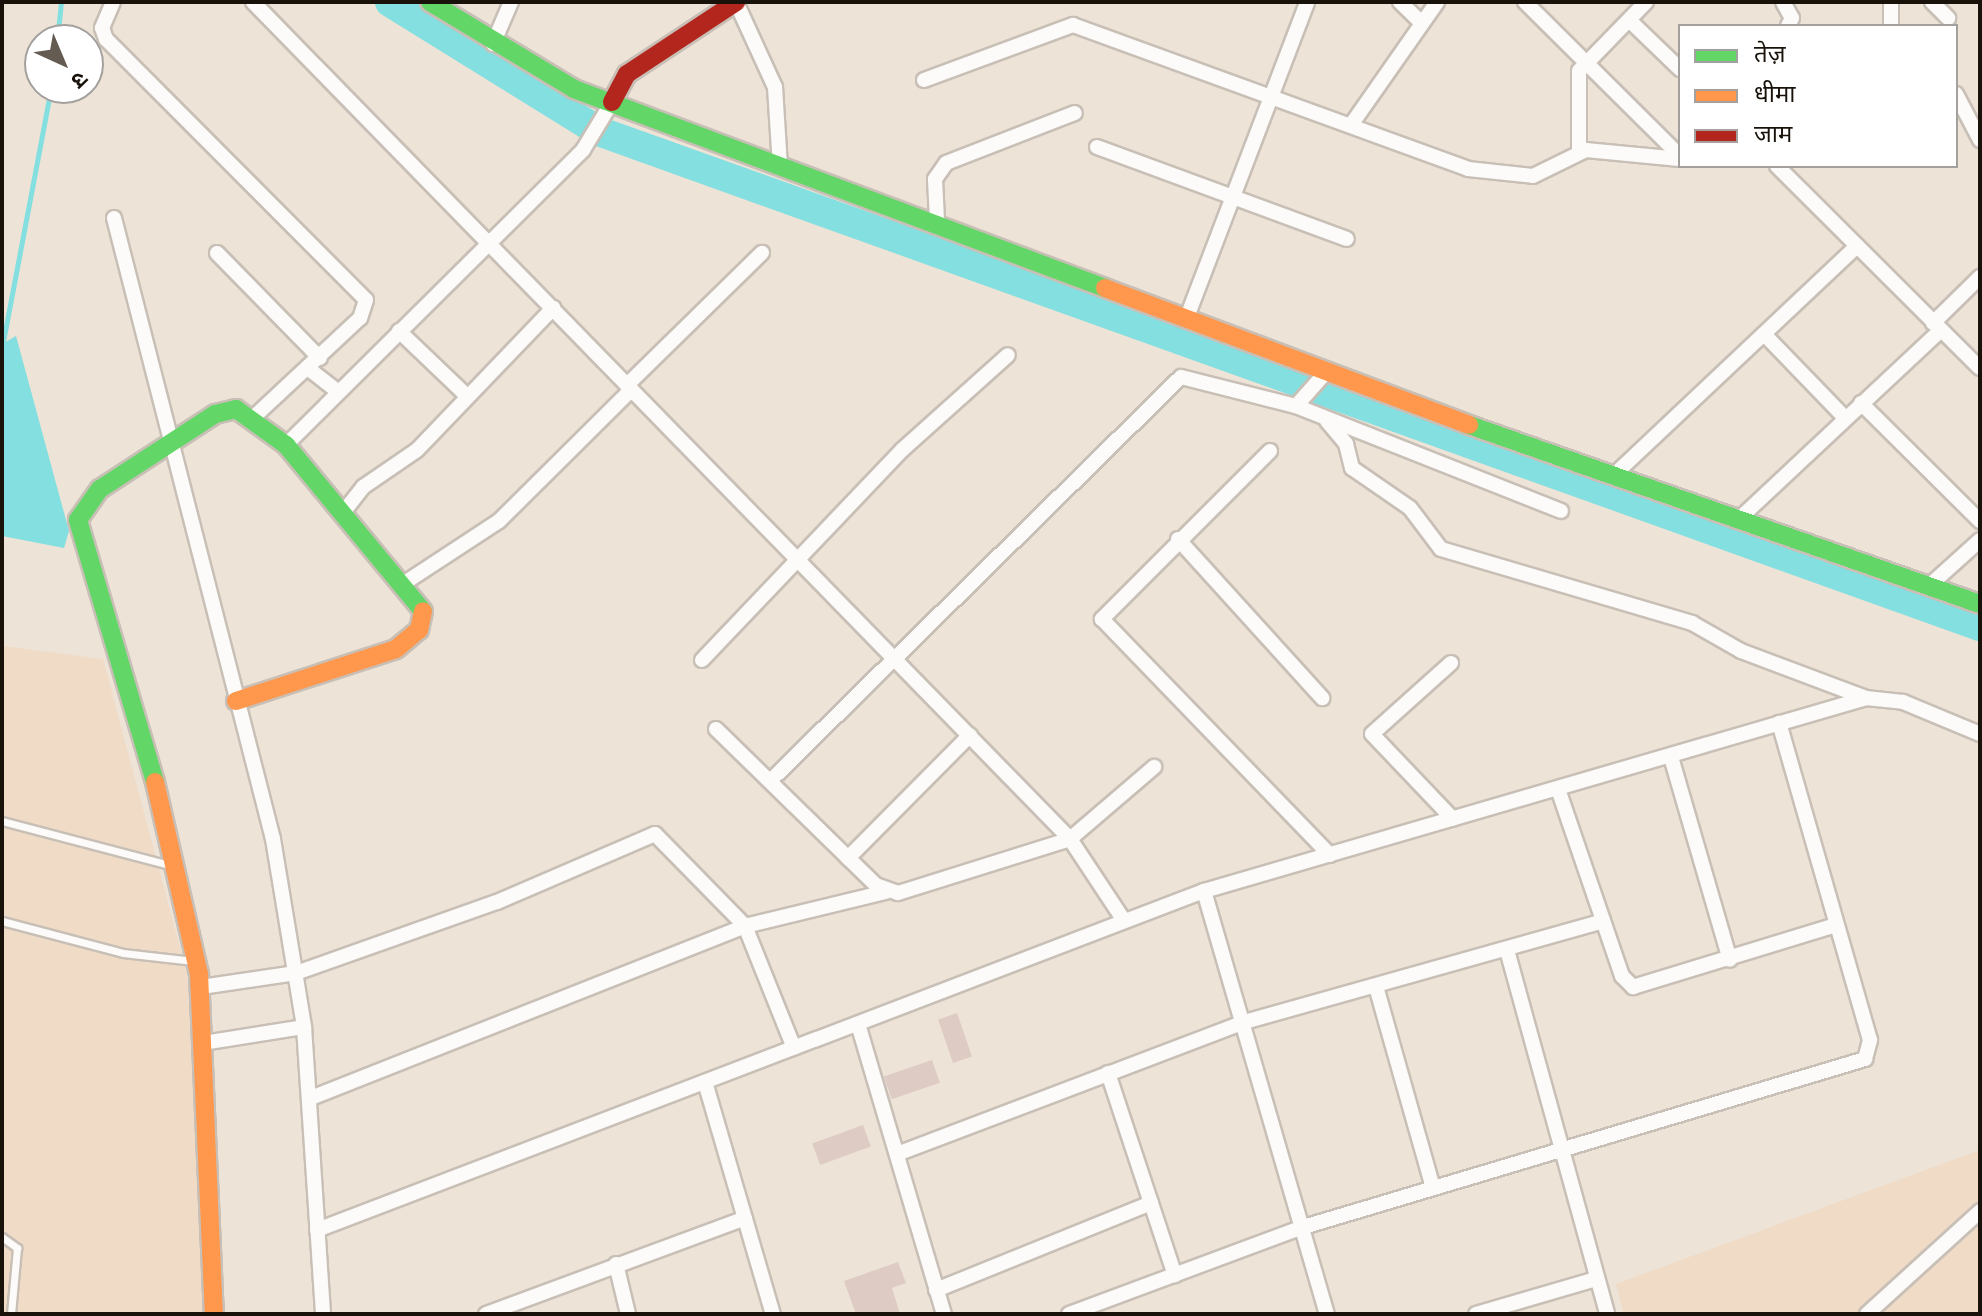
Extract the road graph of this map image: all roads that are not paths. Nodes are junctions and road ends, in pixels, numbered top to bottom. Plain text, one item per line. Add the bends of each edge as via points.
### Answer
1 (113, 2) edge
2 (253, 2) edge
3 (430, 2) edge
4 (511, 2) edge
5 (736, 2) edge
6 (1307, 2) edge
7 (1400, 2) edge
8 (1437, 2) edge
9 (1525, 2) edge
10 (1646, 2) edge
11 (1783, 2) edge
12 (1891, 2) edge
13 (1932, 2) edge
14 (1948, 18) dead end
15 (1629, 20) junction
16 (1422, 23) junction
17 (1788, 24) edge
18 (1891, 24) edge
19 (493, 44) junction
20 (1586, 61) junction
21 (1678, 67) edge
22 (924, 80) dead end
23 (1271, 95) junction
24 (1958, 98) edge
25 (610, 109) junction
26 (1075, 113) dead end
27 (1351, 125) junction
28 (1980, 140) edge
29 (1097, 147) dead end
30 (1579, 152) junction
31 (1678, 156) edge
32 (1678, 158) edge
33 (780, 166) junction
34 (1787, 169) edge
35 (1232, 198) junction
36 (114, 218) dead end
37 (937, 220) junction
38 (1347, 239) dead end
39 (487, 243) junction
40 (1857, 246) junction
41 (217, 253) dead end
42 (762, 253) dead end
43 (1980, 277) edge
44 (553, 308) junction
45 (1187, 317) junction
46 (1937, 326) junction
47 (399, 331) junction
48 (1764, 334) junction
49 (1008, 355) dead end
50 (315, 363) junction
51 (1980, 368) edge
52 (1324, 375) junction
53 (629, 387) junction
54 (338, 392) junction
55 (467, 396) junction
56 (1298, 403) junction
57 (1861, 403) junction
58 (254, 417) junction
59 (1324, 418) junction
60 (1845, 418) junction
61 (169, 441) junction
62 (286, 445) junction
63 (1270, 451) dead end
64 (1614, 475) junction
65 (1561, 511) dead end
66 (342, 514) junction
67 (1739, 519) junction
68 (1980, 521) edge
69 (1178, 539) junction
70 (1980, 540) edge
71 (801, 557) junction
72 (406, 582) junction
73 (1930, 585) junction
74 (1980, 604) edge
75 (894, 655) junction
76 (702, 660) dead end
77 (1451, 663) dead end
78 (1322, 698) dead end
79 (1866, 698) junction
80 (236, 701) junction
81 (1779, 723) junction
82 (716, 729) dead end
83 (1980, 734) edge
84 (970, 735) junction
85 (1671, 757) junction
86 (1154, 767) dead end
87 (770, 781) junction
88 (1558, 789) junction
89 (1453, 819) junction
90 (2, 821) edge
91 (1070, 839) junction
92 (1330, 855) junction
93 (848, 858) junction
94 (180, 868) junction
95 (1204, 891) junction
96 (886, 892) junction
97 (1123, 919) junction
98 (2, 921) edge
99 (1603, 921) junction
100 (1836, 925) junction
101 (745, 926) junction
102 (1507, 950) junction
103 (1730, 960) junction
104 (196, 961) junction
105 (296, 973) junction
106 (201, 987) junction
107 (1377, 990) junction
108 (1244, 1022) junction
109 (858, 1024) junction
110 (304, 1027) junction
111 (203, 1043) junction
112 (794, 1048) junction
113 (1108, 1073) junction
114 (705, 1082) junction
115 (311, 1098) junction
116 (1563, 1147) junction
117 (897, 1154) junction
118 (1433, 1188) junction
119 (1151, 1203) junction
120 (745, 1218) junction
121 (1978, 1218) edge
122 (1300, 1228) junction
123 (317, 1230) junction
124 (2, 1237) edge
125 (616, 1264) junction
126 (1175, 1275) junction
127 (1596, 1279) junction
128 (936, 1290) junction
129 (1871, 1313) edge
130 (11, 1314) edge
131 (214, 1314) edge
132 (323, 1314) edge
133 (486, 1314) edge
134 (628, 1314) edge
135 (773, 1314) edge
136 (944, 1314) edge
137 (1069, 1314) edge
138 (1327, 1314) edge
139 (1476, 1314) edge
140 (1607, 1314) edge

1 - 50 street via 102,28 106,39 366,300 365,312
2 - 39 street
3 - 19 street
4 - 19 street
5 - 25 street via 627,74
5 - 33 street via 775,87
6 - 23 street
7 - 16 street
8 - 16 street
9 - 20 street
10 - 15 street
11 - 17 street via 1791,11
12 - 18 street
13 - 14 street
15 - 20 street
15 - 21 street
16 - 27 street
19 - 25 street
20 - 30 street via 1576,79
20 - 31 street
22 - 23 street via 1073,25
23 - 27 street
23 - 35 street
24 - 28 street
25 - 33 street
25 - 39 street via 597,134
26 - 37 street via 946,163 935,179
27 - 30 street via 1483,172 1533,176
29 - 35 street
30 - 32 street
33 - 37 street
34 - 40 street
35 - 38 street
35 - 45 street
36 - 61 street
37 - 45 street
39 - 44 street
39 - 47 street
40 - 46 street
40 - 48 street
41 - 50 street
42 - 53 street
43 - 46 street
44 - 53 street
44 - 55 street
45 - 52 street
46 - 51 street
46 - 57 street
47 - 54 street
47 - 55 street
48 - 60 street
48 - 64 street
49 - 71 street via 902,450
50 - 54 street
50 - 58 street
52 - 56 street
52 - 64 street
53 - 71 street
53 - 72 street via 499,521
54 - 62 street
55 - 66 street
56 - 59 street
56 - 75 street via 1181,377
57 - 60 street
57 - 68 street
58 - 61 street via 225,410
58 - 62 street
59 - 65 street
59 - 79 street via 1346,444 1352,468 1410,508 1441,549 1692,623 1741,651
60 - 67 street
61 - 80 street
61 - 94 street via 89,498 78,520
62 - 66 street
63 - 69 street
64 - 67 street
66 - 72 street
67 - 73 street
69 - 78 street
69 - 92 street via 1105,610 1105,627
70 - 73 street
71 - 75 street
71 - 76 street
72 - 80 street via 424,608 412,638
73 - 74 street
75 - 84 street
75 - 87 street
77 - 89 street via 1372,734
79 - 81 street
79 - 83 street via 1903,702
80 - 105 street via 273,839
81 - 85 street
81 - 100 street
82 - 87 street
84 - 91 street
84 - 93 street
85 - 88 street
85 - 103 street
86 - 91 street
87 - 93 street
88 - 89 street
88 - 99 street
89 - 92 street
90 - 94 lane
91 - 96 street
91 - 97 street
92 - 95 street
93 - 96 street
94 - 104 street
95 - 97 street
95 - 108 street
96 - 101 street
97 - 109 street
98 - 104 lane via 123,953
99 - 102 street
99 - 103 street via 1633,987
100 - 103 street
100 - 116 street via 1870,1040 1865,1059
101 - 105 street via 665,840 650,835 497,902
101 - 112 street
101 - 115 street
102 - 107 street
102 - 116 street
104 - 106 street
105 - 106 street
105 - 110 street
106 - 111 street
107 - 108 street
107 - 118 street
108 - 113 street
108 - 122 street
109 - 112 street
109 - 117 street
110 - 111 street
110 - 115 street
111 - 131 street
112 - 114 street
113 - 117 street
113 - 119 street
114 - 120 street
114 - 123 street
115 - 123 street
116 - 118 street
116 - 127 street
117 - 128 street
118 - 122 street
119 - 126 street
119 - 128 street
120 - 125 street
120 - 135 street
121 - 129 street
122 - 126 street
122 - 138 street
123 - 132 street
124 - 130 lane via 17,1248
125 - 133 street
125 - 134 street
126 - 137 street
127 - 139 street
127 - 140 street
128 - 136 street

